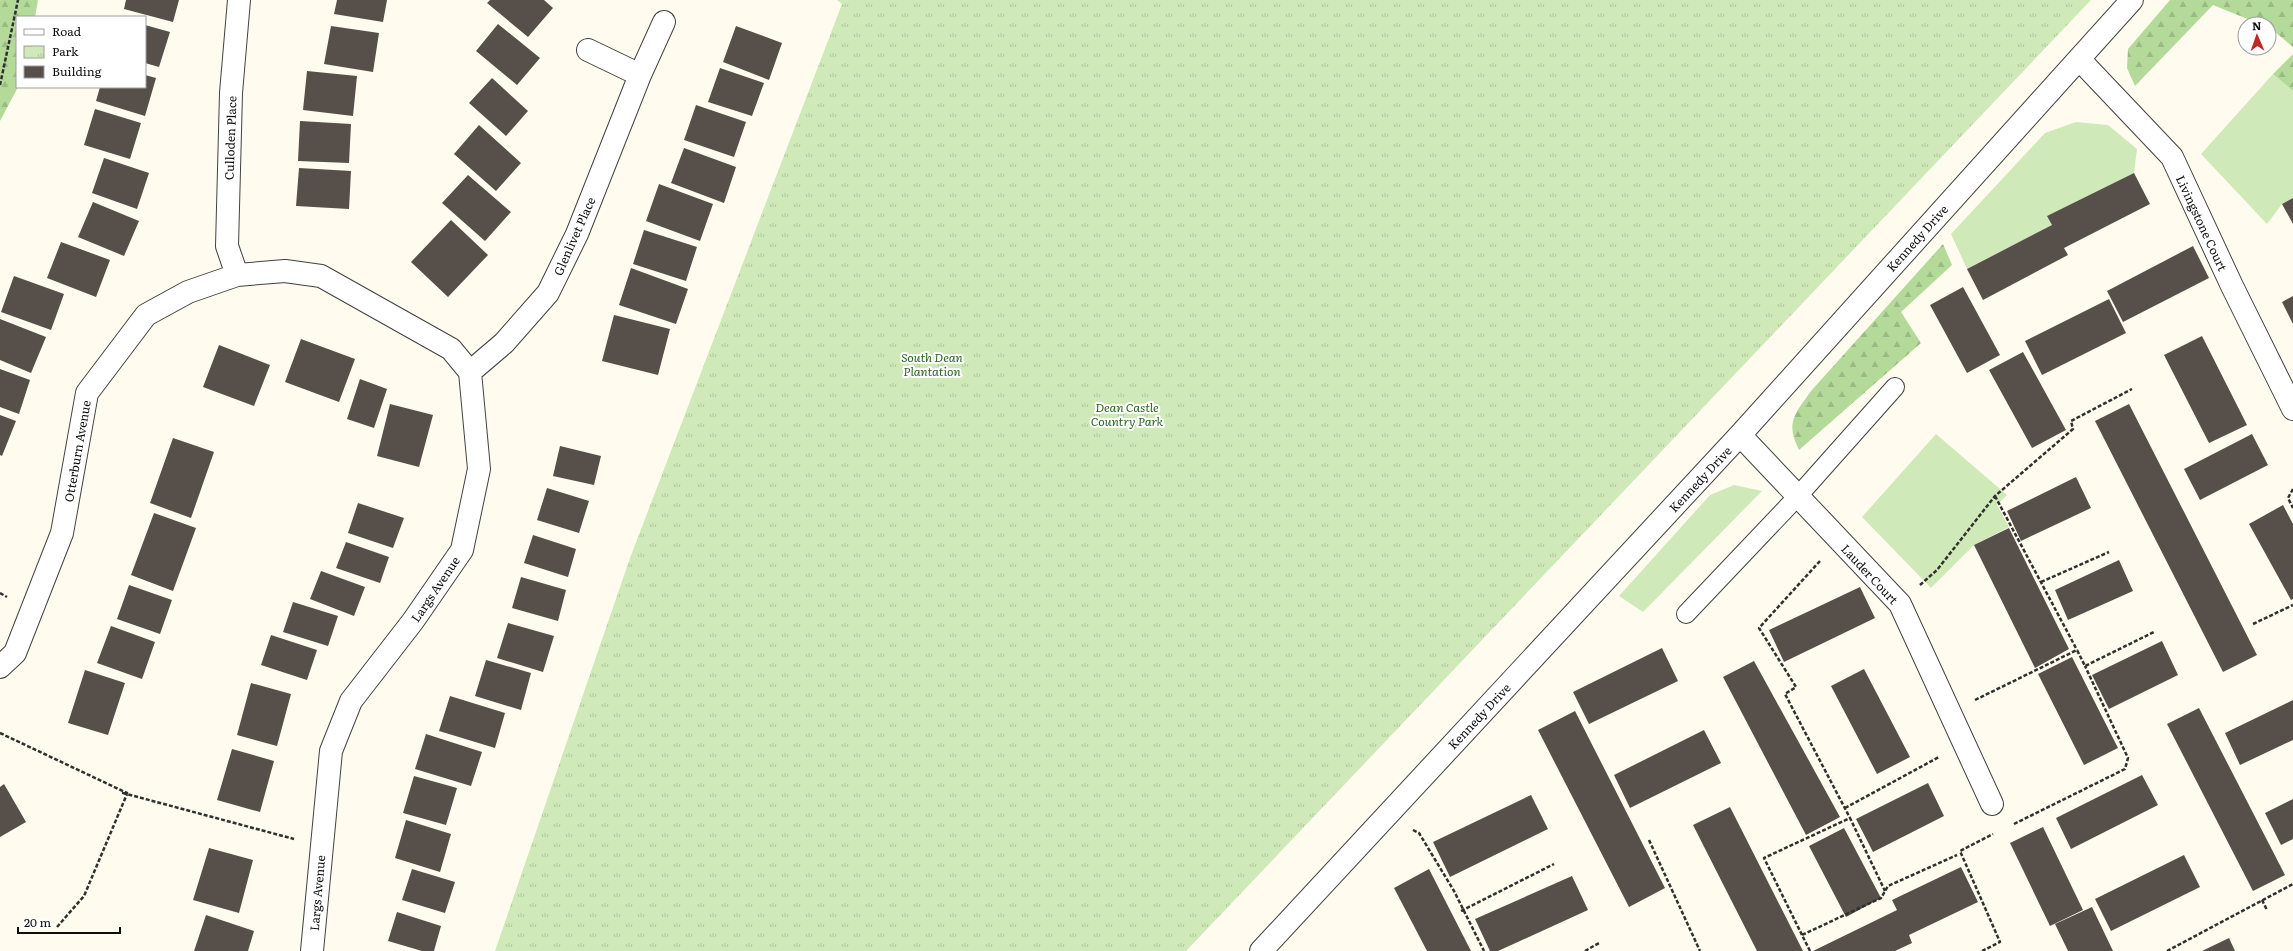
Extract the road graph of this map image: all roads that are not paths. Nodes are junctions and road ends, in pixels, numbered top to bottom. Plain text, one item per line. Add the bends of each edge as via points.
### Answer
1 (239, 0) edge
2 (2132, 0) edge
3 (664, 22) dead end
4 (588, 50) dead end
5 (2079, 59) junction
6 (640, 75) junction
7 (237, 275) junction
8 (470, 372) junction
9 (1895, 387) dead end
10 (2293, 409) edge
11 (1740, 435) junction
12 (1798, 496) junction
13 (1686, 614) dead end
14 (0, 666) edge
15 (1992, 804) dead end
16 (312, 951) edge
17 (1261, 951) edge

1 - 7 street, Culloden Place via 231,93 227,246
2 - 5 street, Kennedy Drive
3 - 6 street, Glenlivet Place
4 - 6 street
5 - 10 street, Livingstone Court via 2172,157
5 - 11 street, Kennedy Drive
6 - 8 street, Glenlivet Place via 576,234 548,293 504,343
7 - 8 street, Otterburn Avenue via 285,271 321,276 451,349
7 - 14 street, Otterburn Avenue via 188,292 146,315 87,393 62,533 15,653
8 - 16 street, Largs Avenue via 479,469 462,550 413,621 351,701 331,751
9 - 12 lane
11 - 12 street, Lauder Court
11 - 17 street, Kennedy Drive
12 - 13 lane
12 - 15 street, Lauder Court via 1900,604

